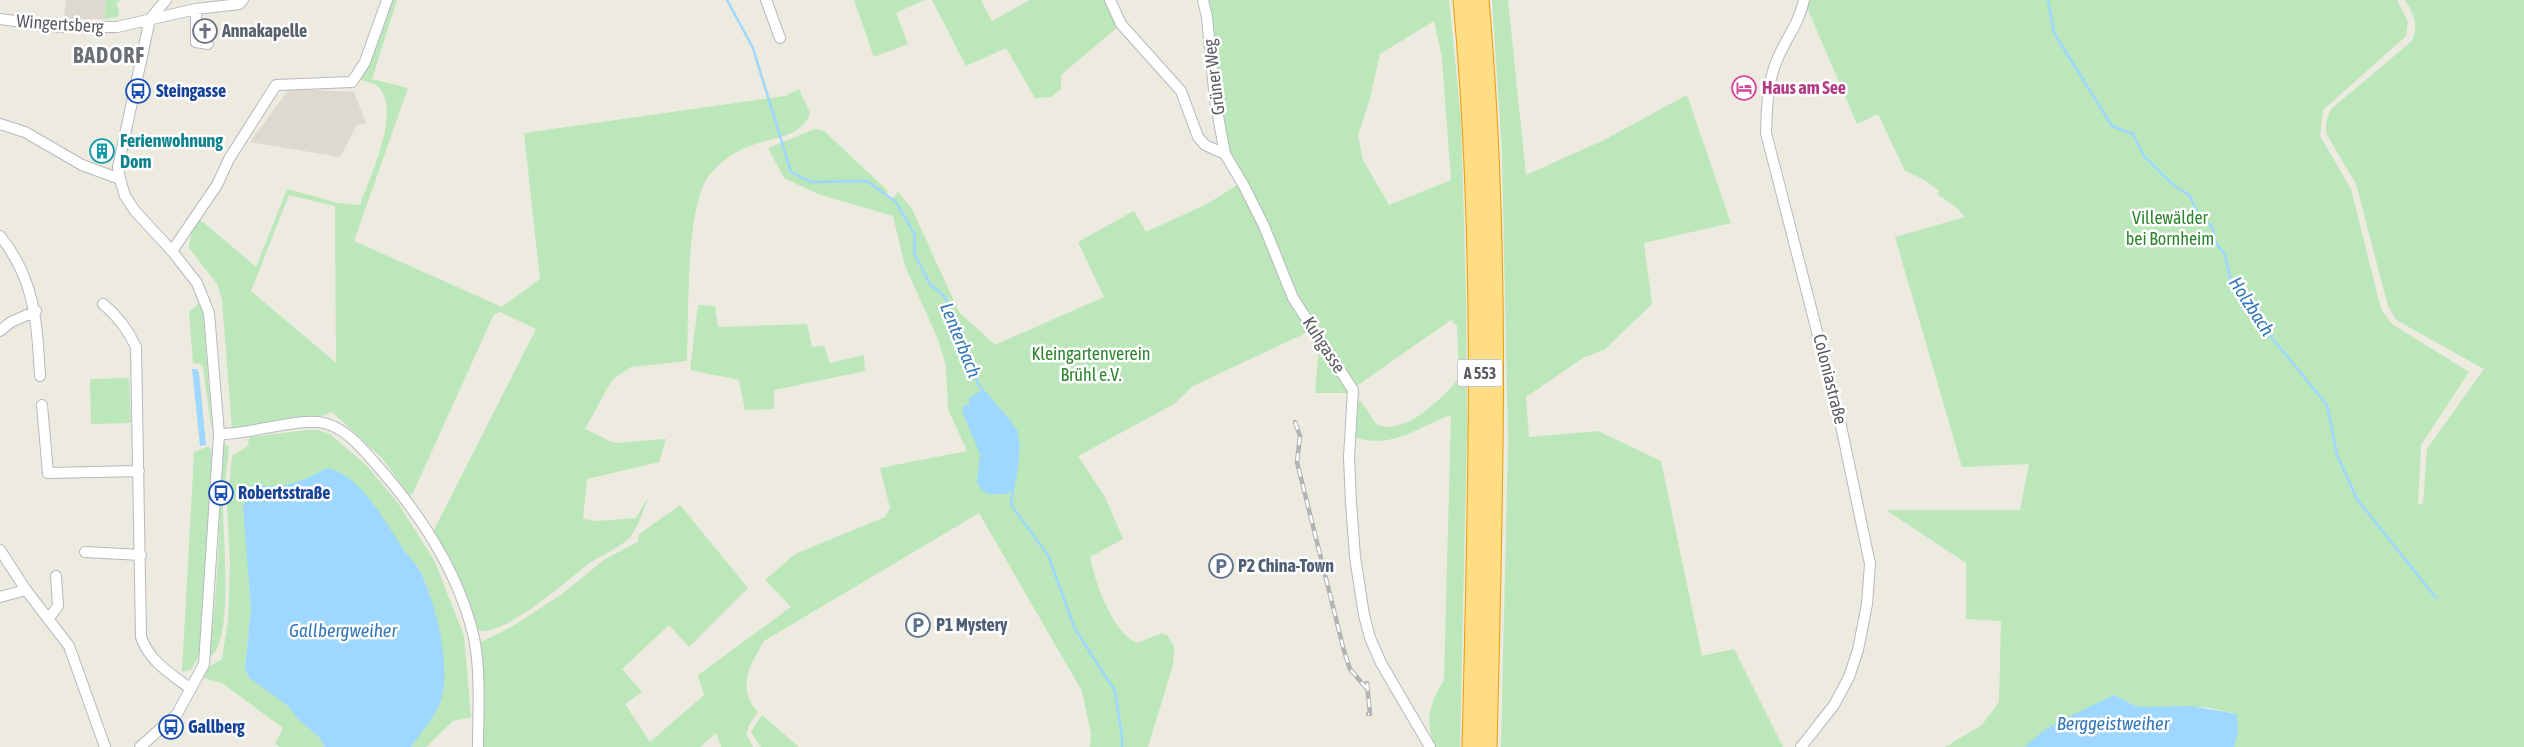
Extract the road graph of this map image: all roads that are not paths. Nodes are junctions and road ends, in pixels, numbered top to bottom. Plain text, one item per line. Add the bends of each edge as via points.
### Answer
1 (166, 0) edge
2 (243, 0) edge
3 (387, 0) edge
4 (766, 0) edge
5 (1110, 0) edge
6 (1202, 0) edge
7 (1463, 0) edge
8 (1480, 0) edge
9 (1803, 3) edge
10 (196, 9) junction
11 (150, 18) junction
12 (0, 20) edge
13 (780, 38) dead end
14 (208, 44) dead end
15 (0, 124) edge
16 (1225, 154) junction
17 (120, 179) junction
18 (0, 236) edge
19 (172, 251) junction
20 (103, 304) dead end
21 (36, 311) junction
22 (0, 331) edge
23 (40, 376) dead end
24 (42, 405) dead end
25 (219, 434) junction
26 (139, 471) junction
27 (0, 550) edge
28 (85, 552) dead end
29 (141, 555) junction
30 (56, 576) dead end
31 (26, 590) junction
32 (0, 597) edge
33 (49, 618) junction
34 (191, 689) junction
35 (106, 747) edge
36 (140, 747) edge
37 (478, 747) edge
38 (1430, 747) edge
39 (1472, 747) edge
40 (1487, 747) edge
41 (1802, 747) edge

1 - 11 street
2 - 10 street, Wingertsberg via 239,4
3 - 19 street via 364,62 352,82 276,85 229,159 217,185
4 - 13 street
5 - 16 street via 1121,24 1181,91 1198,137 1206,145
6 - 16 street, Grüner Weg
7 - 39 highway, A 553 via 1480,292 1480,450
8 - 40 highway, A 553 via 1495,291
9 - 41 street, Coloniastraße via 1800,18 1777,59 1768,91 1766,133 1840,421 1870,564 1867,604 1858,650 1848,678 1834,704
10 - 11 street, Wingertsberg
10 - 14 street via 196,42
11 - 12 street, Wingertsberg via 117,27 87,28
11 - 17 street via 118,167
15 - 17 street via 25,132 82,165
16 - 38 street, Kuhgasse via 1265,230 1293,298 1353,390 1349,457 1351,502 1364,615 1381,663
17 - 19 street via 125,196 135,211
18 - 21 street via 14,253
19 - 25 street via 197,283 209,313
20 - 26 street via 114,312 136,347
21 - 22 street via 11,322
21 - 23 street
24 - 26 street via 48,473
25 - 34 street via 204,664
25 - 37 street via 307,422 323,423 337,428 353,440 399,490 432,538 468,616 476,654
26 - 29 street
27 - 31 street
28 - 29 street
29 - 34 street via 140,624 145,649
30 - 33 street via 58,606
31 - 32 street
31 - 33 street
33 - 35 street via 69,646
34 - 36 street via 177,714

